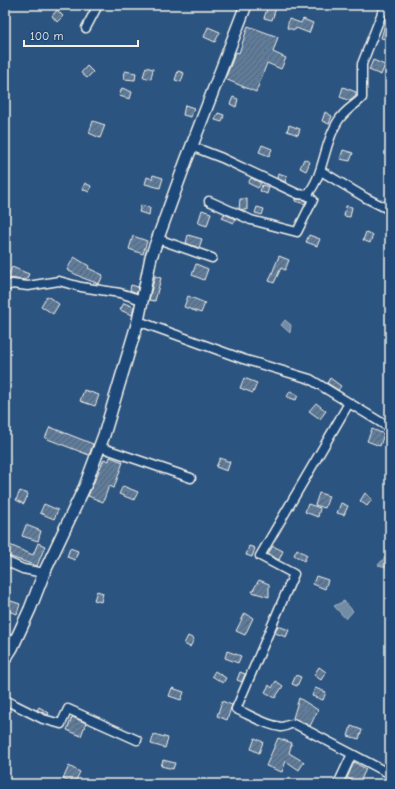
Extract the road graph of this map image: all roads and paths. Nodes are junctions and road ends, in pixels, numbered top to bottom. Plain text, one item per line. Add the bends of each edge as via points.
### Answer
1 (98, 5) edge
2 (246, 5) edge
3 (390, 8) edge
4 (86, 28) dead end
5 (191, 146) junction
6 (321, 171) junction
7 (307, 195) junction
8 (209, 201) dead end
9 (390, 210) edge
10 (158, 238) junction
11 (212, 258) dead end
12 (5, 287) edge
13 (142, 300) junction
14 (138, 321) junction
15 (349, 403) junction
16 (390, 428) edge
17 (100, 446) junction
18 (191, 478) dead end
19 (5, 561) edge
20 (44, 574) junction
21 (5, 659) edge
22 (5, 700) edge
23 (138, 740) dead end
24 (352, 754) junction
25 (390, 774) edge
26 (338, 784) edge

1 - 4 street
2 - 5 main road
3 - 6 street via 382,13 364,55 362,98 346,109 337,122
5 - 7 street via 298,194
5 - 10 main road
6 - 7 street
6 - 9 street
7 - 8 street via 313,200 297,232 251,220
10 - 11 street
10 - 13 main road
12 - 13 street via 12,284 28,286 59,281
13 - 14 main road
14 - 15 street via 243,359 310,379
14 - 17 main road
15 - 16 street
15 - 24 street via 260,556 294,574 236,708 270,724 283,727 290,723 295,724
17 - 18 street
17 - 20 main road via 85,486
19 - 20 street
20 - 21 main road
22 - 23 street via 43,719 61,724 68,709
24 - 25 street
24 - 26 street

